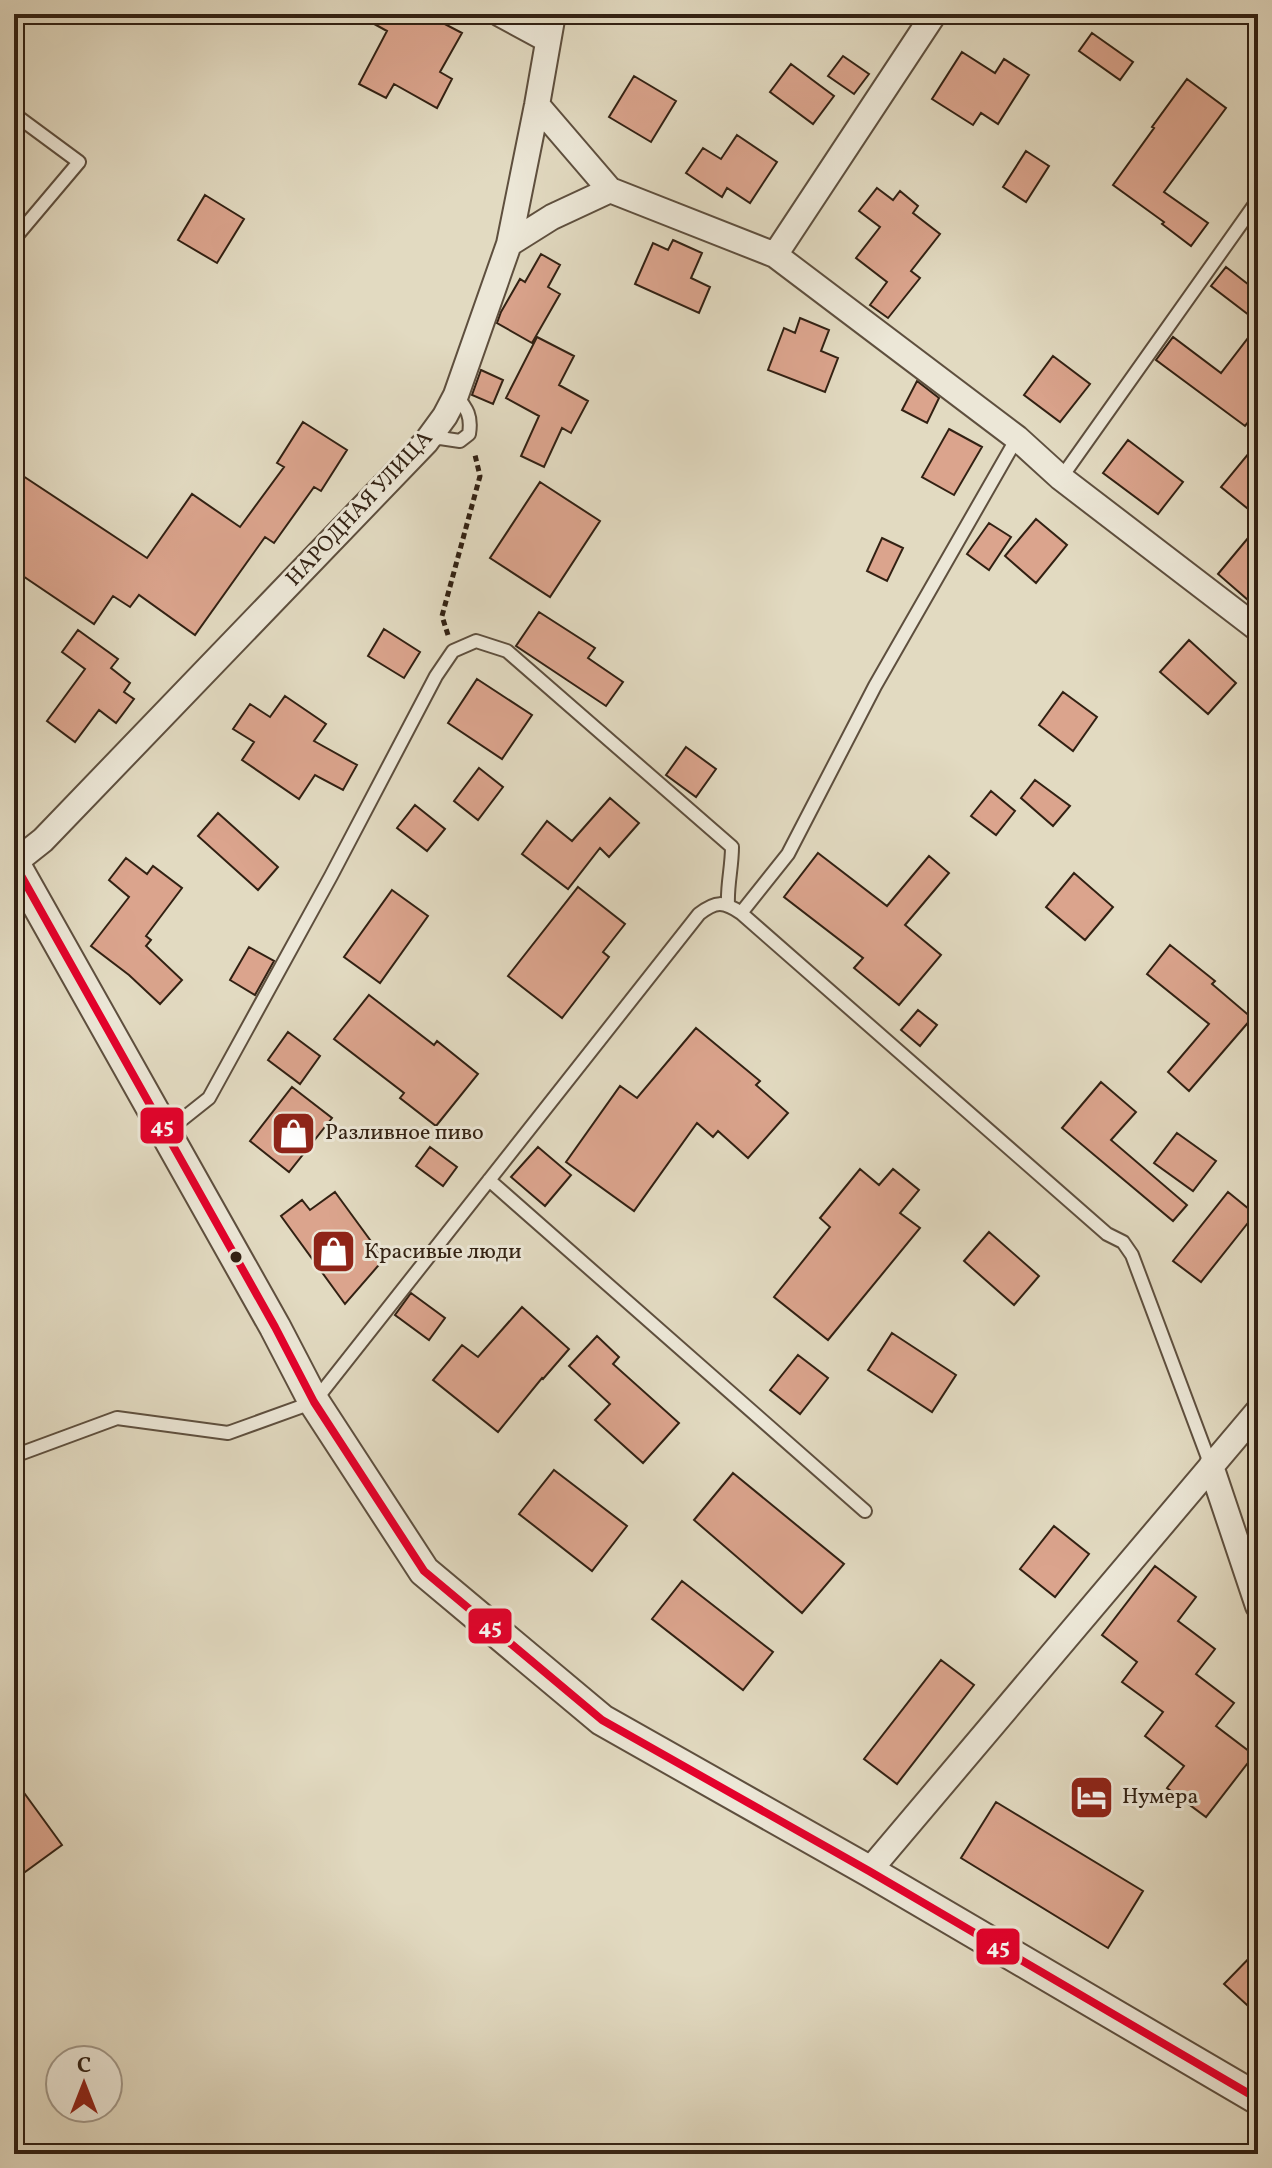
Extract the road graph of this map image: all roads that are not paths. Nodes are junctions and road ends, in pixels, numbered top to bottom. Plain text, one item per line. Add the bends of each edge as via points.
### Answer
1 (500, 14) edge
2 (553, 14) edge
3 (934, 14) edge
4 (548, 40) junction
5 (537, 105) junction
6 (14, 114) edge
7 (610, 190) junction
8 (1258, 200) edge
9 (14, 239) edge
10 (509, 244) junction
11 (775, 255) junction
12 (456, 395) junction
13 (1017, 438) junction
14 (426, 442) junction
15 (1061, 478) junction
16 (1254, 619) edge
17 (14, 863) edge
18 (728, 904) junction
19 (741, 913) junction
20 (165, 1133) junction
21 (489, 1180) junction
22 (314, 1402) junction
23 (1258, 1411) edge
24 (14, 1456) edge
25 (1211, 1466) junction
26 (865, 1511) dead end
27 (1258, 1606) edge
28 (869, 1871) junction
29 (1258, 2099) edge

1 - 4 street
2 - 4 street, НАРОДНАЯ УЛИЦА
3 - 11 street
4 - 5 street, НАРОДНАЯ УЛИЦА
5 - 7 street
5 - 10 street, НАРОДНАЯ УЛИЦА
6 - 9 lane via 79,162
7 - 10 street
7 - 11 street
8 - 15 lane
10 - 12 street, НАРОДНАЯ УЛИЦА
11 - 13 street
12 - 14 street, НАРОДНАЯ УЛИЦА
12 - 14 lane via 471,421 469,434 460,441
13 - 15 street
13 - 19 lane via 875,686 788,854
14 - 17 street, НАРОДНАЯ УЛИЦА via 43,840
15 - 16 street
17 - 20 street
18 - 19 lane
18 - 20 lane via 732,847 507,651 476,641 453,651 436,676 209,1098
18 - 21 lane via 712,904 699,914
19 - 25 lane via 1107,1234 1123,1242
20 - 22 street
21 - 22 lane
21 - 26 lane
22 - 24 lane via 228,1433 117,1418
22 - 28 street via 424,1571 602,1720
23 - 25 street
25 - 27 street
25 - 28 street via 989,1739
28 - 29 street

